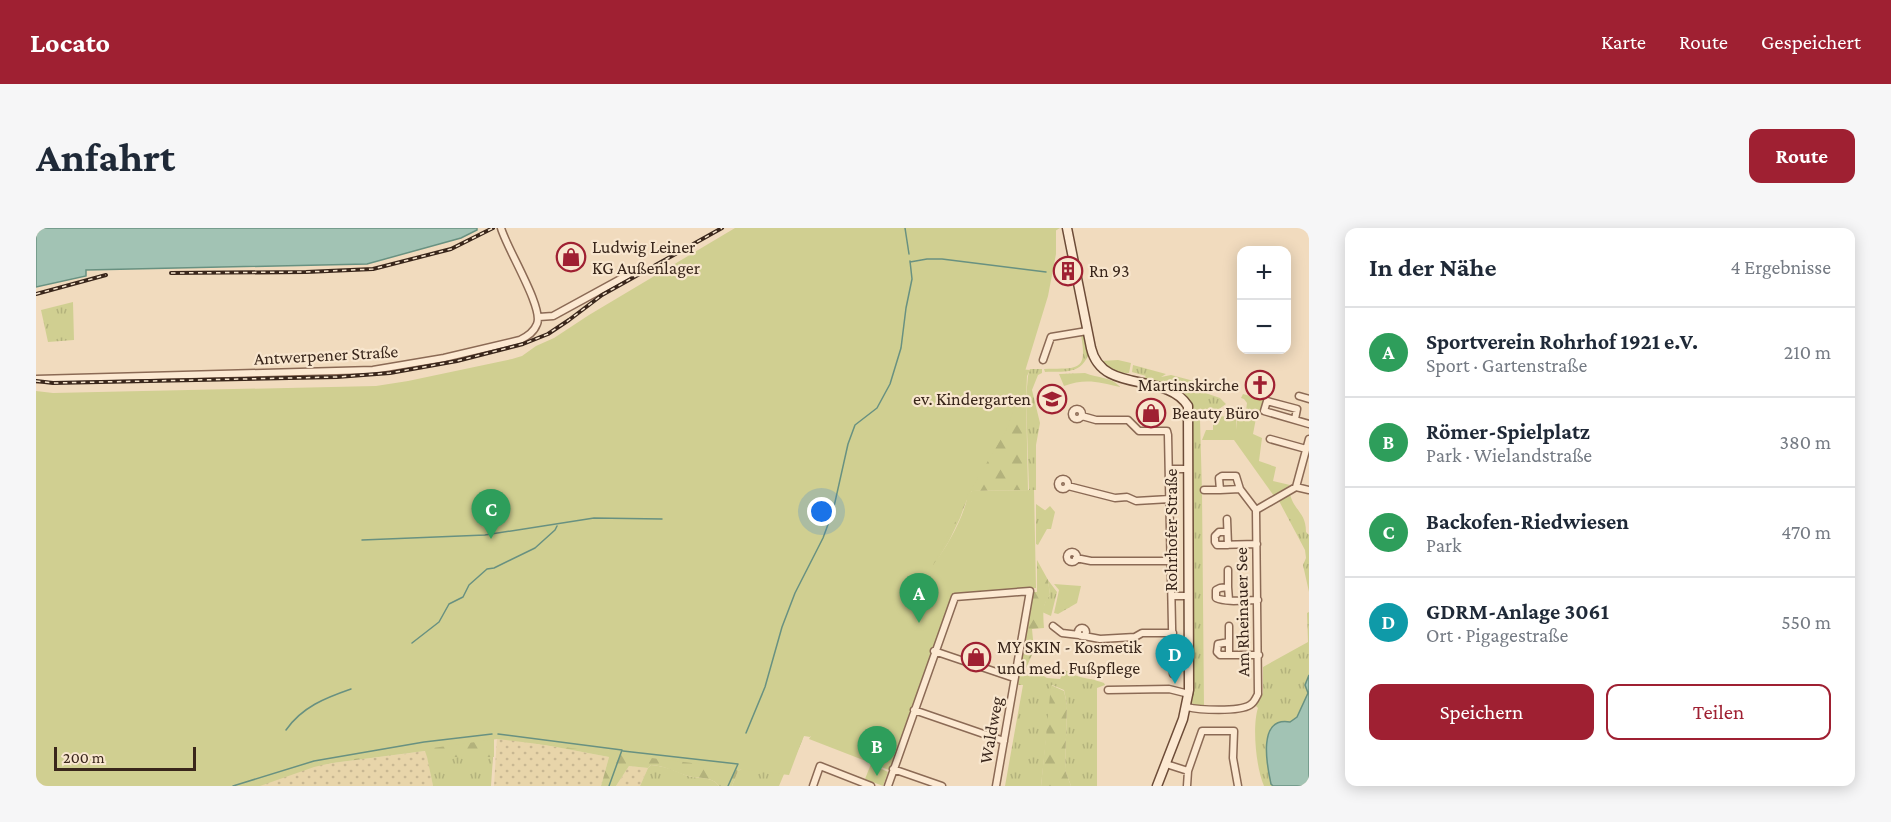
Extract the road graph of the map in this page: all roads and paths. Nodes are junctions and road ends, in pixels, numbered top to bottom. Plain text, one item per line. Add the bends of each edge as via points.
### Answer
1 (501, 228) edge
2 (1067, 228) edge
3 (628, 275) dead end
4 (539, 317) junction
5 (1088, 331) junction
6 (1042, 360) dead end
7 (36, 379) edge
8 (1299, 396) dead end
9 (1309, 399) edge
10 (1082, 416) dead end
11 (1295, 419) junction
12 (1309, 424) edge
13 (1270, 439) dead end
14 (1309, 439) edge
15 (1306, 449) junction
16 (1169, 469) junction
17 (1187, 469) junction
18 (1068, 486) dead end
19 (1296, 487) junction
20 (1240, 489) junction
21 (1204, 490) dead end
22 (1220, 490) junction
23 (1309, 490) edge
24 (1170, 499) junction
25 (1256, 510) junction
26 (1227, 519) dead end
27 (1227, 532) junction
28 (1257, 544) junction
29 (1227, 545) junction
30 (1076, 558) dead end
31 (1171, 561) junction
32 (1228, 570) dead end
33 (1228, 587) junction
34 (1172, 596) junction
35 (1188, 596) junction
36 (1229, 600) junction
37 (1258, 600) junction
38 (1053, 626) dead end
39 (1229, 626) dead end
40 (1173, 633) junction
41 (1229, 642) junction
42 (934, 651) junction
43 (1229, 655) junction
44 (1259, 655) junction
45 (1173, 674) dead end
46 (1014, 678) junction
47 (1108, 690) dead end
48 (1189, 694) junction
49 (1186, 707) junction
50 (914, 710) junction
51 (1004, 741) junction
52 (1166, 764) junction
53 (893, 769) junction
54 (1188, 771) junction
55 (813, 786) edge
56 (871, 786) edge
57 (888, 786) edge
58 (942, 786) edge
59 (996, 786) edge
60 (1157, 786) edge
61 (1187, 786) edge
62 (1238, 786) edge

1 - 4 street
2 - 5 main road, Rohrhofer Straße
3 - 4 street via 553,316
4 - 7 street, Antwerpener Straße via 533,332 520,340 373,370
5 - 6 street via 1051,338
5 - 17 main road, Rohrhofer Straße via 1093,355 1104,370 1170,391 1184,400 1189,416
8 - 9 street
10 - 16 street via 1128,420 1139,432 1167,431
11 - 11 street via 1297,409 1267,401 1264,411
11 - 12 street
13 - 15 street
14 - 15 street
15 - 19 street
16 - 17 street
16 - 24 street
17 - 35 main road, Rohrhofer Straße
18 - 24 street via 1136,501
19 - 23 street
19 - 25 street
20 - 22 street
20 - 22 street via 1236,476 1222,476
20 - 25 street
21 - 22 street
24 - 31 street
25 - 28 street, Am Rheinauer See
26 - 27 street
27 - 29 street
27 - 29 street via 1219,532 1214,539 1217,545
28 - 29 street
28 - 37 street, Am Rheinauer See
30 - 31 street
31 - 34 street
32 - 33 street
33 - 36 street
33 - 36 street via 1215,594 1219,600
34 - 35 street
34 - 40 street
35 - 48 main road, Rohrhofer Straße
36 - 37 street
37 - 44 street, Am Rheinauer See
38 - 40 street via 1062,633 1100,639
39 - 41 street
40 - 45 street
41 - 43 street
41 - 43 street via 1216,648 1220,655
42 - 46 street
42 - 46 street, Waldweg via 955,597 1030,591
42 - 50 street
43 - 44 street
44 - 49 street, Am Rheinauer See via 1258,694 1251,705 1238,709
46 - 51 street, Waldweg
47 - 48 street via 1169,689
48 - 49 main road, Rohrhofer Straße
49 - 52 main road, Rohrhofer Straße
50 - 51 street
50 - 53 street
51 - 59 street, Waldweg
52 - 54 street
52 - 60 main road, Rohrhofer Straße
53 - 57 street
53 - 58 street
54 - 61 street
54 - 62 street via 1202,731 1234,731
55 - 56 street via 820,766

